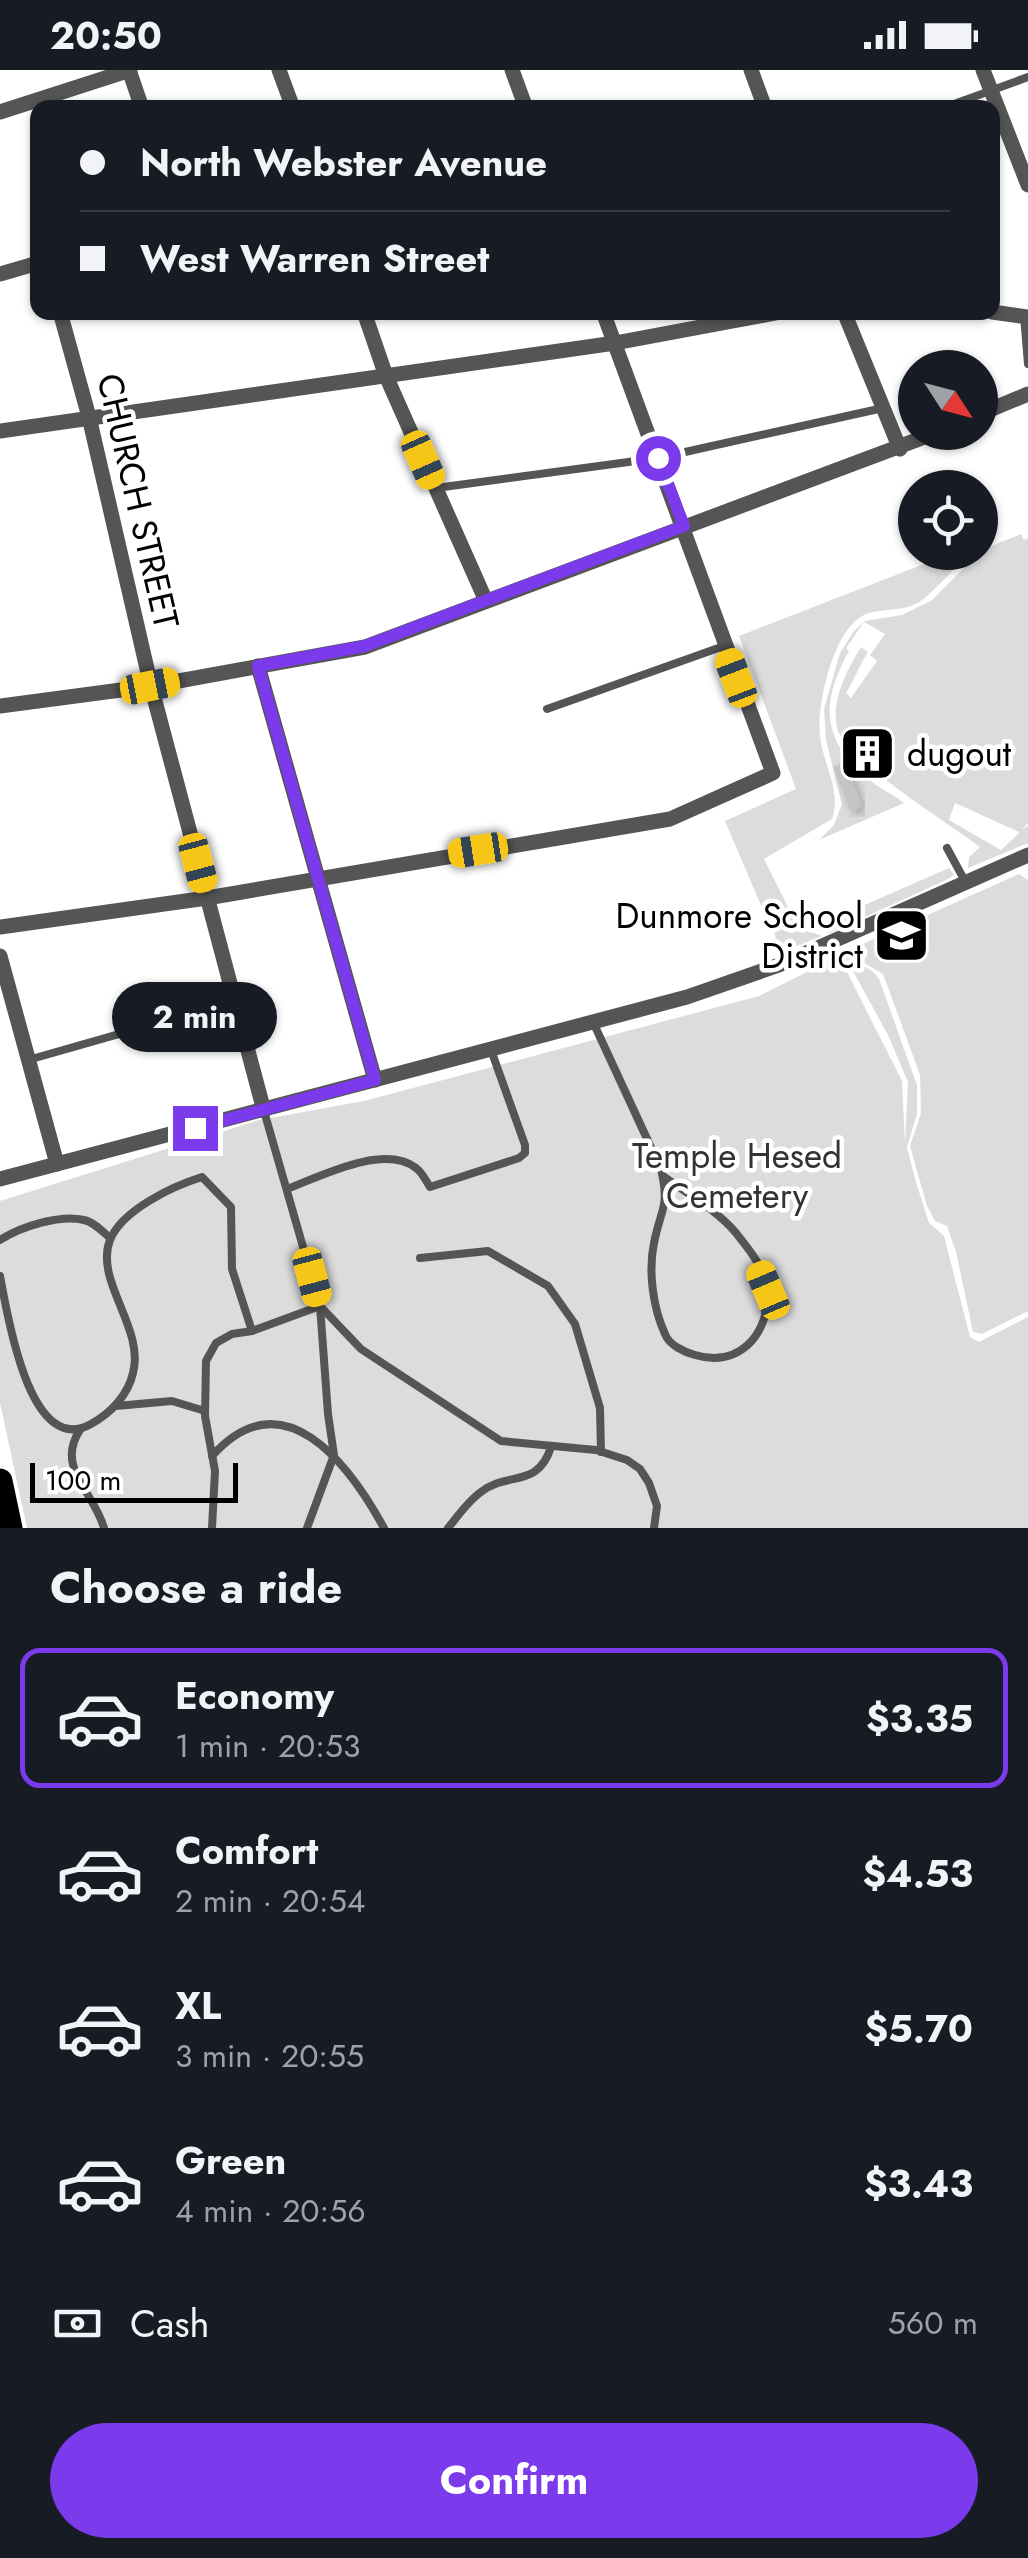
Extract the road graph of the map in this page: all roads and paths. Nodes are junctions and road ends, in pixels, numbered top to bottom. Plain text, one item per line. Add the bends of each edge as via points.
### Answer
1 (130, 70) edge
2 (279, 70) edge
3 (512, 70) edge
4 (751, 70) edge
5 (983, 70) edge
6 (1028, 77) edge
7 (991, 92) junction
8 (37, 100) edge
9 (139, 100) edge
10 (290, 100) edge
11 (523, 100) edge
12 (762, 100) edge
13 (967, 100) edge
14 (994, 100) edge
15 (30, 102) edge
16 (0, 112) edge
17 (1000, 115) edge
18 (1028, 185) edge
19 (30, 265) edge
20 (0, 274) edge
21 (1000, 313) edge
22 (1026, 317) edge
23 (62, 320) edge
24 (367, 320) edge
25 (606, 320) edge
26 (739, 320) edge
27 (847, 320) edge
28 (1027, 340) edge
29 (615, 343) junction
30 (1028, 364) edge
31 (386, 376) junction
32 (1028, 394) edge
33 (998, 406) edge
34 (883, 408) junction
35 (90, 416) junction
36 (0, 431) edge
37 (898, 444) edge
38 (898, 450) edge
39 (658, 458) junction
40 (436, 488) junction
41 (684, 526) junction
42 (486, 601) junction
43 (724, 646) junction
44 (258, 666) junction
45 (150, 686) junction
46 (0, 706) edge
47 (547, 709) dead end
48 (947, 848) dead end
49 (1028, 854) edge
50 (320, 878) junction
51 (966, 883) junction
52 (208, 898) junction
53 (0, 927) edge
54 (0, 956) edge
55 (234, 1002) junction
56 (593, 1022) junction
57 (491, 1049) junction
58 (28, 1060) junction
59 (375, 1080) junction
60 (264, 1110) junction
61 (57, 1164) junction
62 (662, 1176) junction
63 (0, 1179) edge
64 (287, 1189) junction
65 (110, 1238) junction
66 (0, 1240) edge
67 (420, 1258) dead end
68 (0, 1276) edge
69 (320, 1306) junction
70 (252, 1332) junction
71 (114, 1406) junction
72 (205, 1411) junction
73 (80, 1430) junction
74 (551, 1446) junction
75 (601, 1452) junction
76 (334, 1455) junction
77 (212, 1456) junction
78 (0, 1484) edge
79 (10, 1528) edge
80 (104, 1528) edge
81 (212, 1528) edge
82 (307, 1528) edge
83 (384, 1528) edge
84 (448, 1528) edge
85 (654, 1528) edge

1 - 8 street
1 - 9 street
2 - 10 street
3 - 11 street
4 - 12 street
5 - 7 street
6 - 7 lane
7 - 13 lane
7 - 14 street
15 - 16 street
17 - 18 street
19 - 20 street
21 - 22 street
22 - 28 lane
23 - 35 street, CHURCH STREET
24 - 31 street
25 - 29 street
26 - 29 street
27 - 34 street
28 - 30 lane
29 - 31 street
29 - 39 street
31 - 35 street
31 - 40 street
32 - 33 street
34 - 37 street
34 - 39 lane
35 - 36 street
35 - 45 street, CHURCH STREET
38 - 41 street
39 - 40 lane
39 - 41 street
40 - 42 street
41 - 42 street
41 - 43 street
42 - 44 street via 365,646
43 - 47 lane
43 - 50 street via 773,773 670,819
44 - 45 street
44 - 50 street
45 - 46 street
45 - 52 street, CHURCH STREET
48 - 51 lane
49 - 51 street
50 - 52 street
50 - 59 street
51 - 56 street via 779,965
52 - 53 street
52 - 55 street, CHURCH STREET
54 - 58 street
55 - 58 lane
55 - 60 street, CHURCH STREET
56 - 57 street
56 - 62 lane
57 - 59 street
57 - 64 lane via 525,1145 519,1158 430,1187 418,1168 403,1161 361,1161
58 - 61 street
59 - 60 street
60 - 61 street
60 - 64 lane
61 - 63 street
62 - 62 lane via 668,1196 651,1278 666,1338 683,1352 714,1361 745,1350 762,1325 768,1290 756,1260 733,1229
64 - 69 lane
65 - 66 lane via 85,1220 66,1219
65 - 70 lane via 144,1203 202,1177 231,1206 232,1268
65 - 71 lane via 109,1275 134,1345 134,1371
67 - 75 lane via 488,1252 548,1286 575,1324 600,1408
68 - 73 lane via 27,1386 45,1413
69 - 70 lane
69 - 74 lane via 362,1350 481,1431 501,1441
69 - 76 lane
70 - 72 lane via 216,1342 206,1361
71 - 72 lane via 172,1401
71 - 73 lane
72 - 77 lane
73 - 80 lane via 69,1458
74 - 75 lane
74 - 84 lane via 530,1475 480,1492
75 - 85 lane via 640,1469 656,1506
76 - 77 lane via 293,1426 266,1424 228,1438
76 - 82 lane
76 - 83 lane
77 - 81 lane
78 - 79 main road

